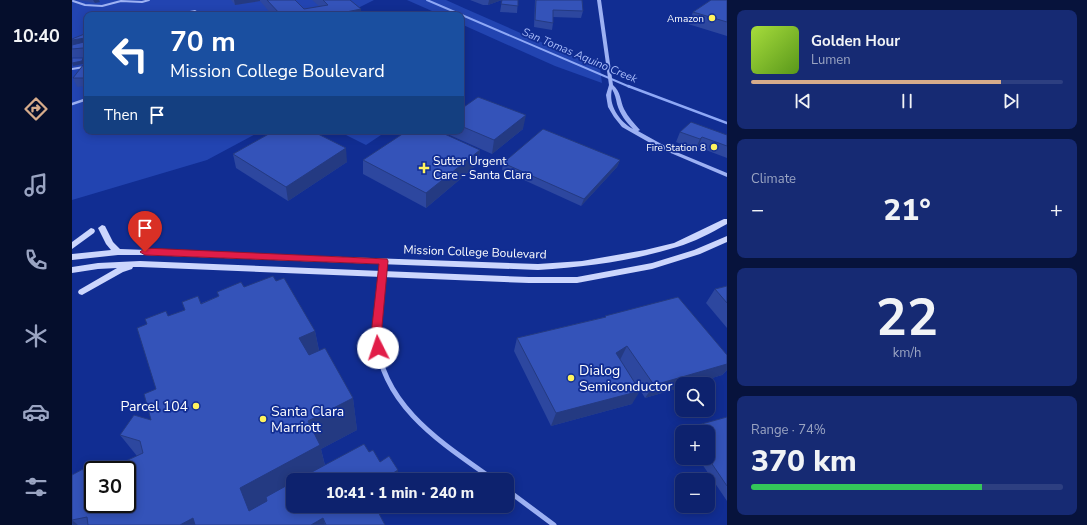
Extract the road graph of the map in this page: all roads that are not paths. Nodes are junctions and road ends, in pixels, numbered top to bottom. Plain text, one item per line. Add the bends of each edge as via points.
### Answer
1 (78, 0) edge
2 (599, 0) edge
3 (148, 1) edge
4 (72, 2) edge
5 (72, 59) edge
6 (84, 59) edge
7 (84, 67) edge
8 (72, 69) edge
9 (611, 85) junction
10 (84, 100) edge
11 (72, 104) edge
12 (642, 136) junction
13 (727, 175) edge
14 (727, 221) edge
15 (102, 228) dead end
16 (91, 231) dead end
17 (727, 239) edge
18 (72, 246) edge
19 (118, 252) junction
20 (72, 257) edge
21 (384, 261) junction
22 (140, 264) junction
23 (72, 270) edge
24 (382, 273) junction
25 (82, 292) dead end
26 (485, 473) edge
27 (514, 495) edge
28 (554, 525) edge

1 - 4 street
2 - 9 street
3 - 4 street via 121,1 106,6
5 - 6 street
7 - 8 street
9 - 12 street via 617,89 625,116
9 - 12 street via 608,91 611,107 616,116 624,126
10 - 11 street
12 - 13 street via 661,147
14 - 21 main road, Mission College Boulevard via 676,245 582,264 538,267
15 - 19 main road via 110,244
16 - 18 main road
17 - 24 main road, Mission College Boulevard via 667,263 577,280
19 - 20 main road, Mission College Boulevard
19 - 21 main road, Mission College Boulevard via 181,252
21 - 24 street
22 - 23 main road, Mission College Boulevard
22 - 24 main road, Mission College Boulevard
22 - 25 main road via 120,270
24 - 26 street via 377,326 381,366 388,382 399,400 428,430
27 - 28 street

